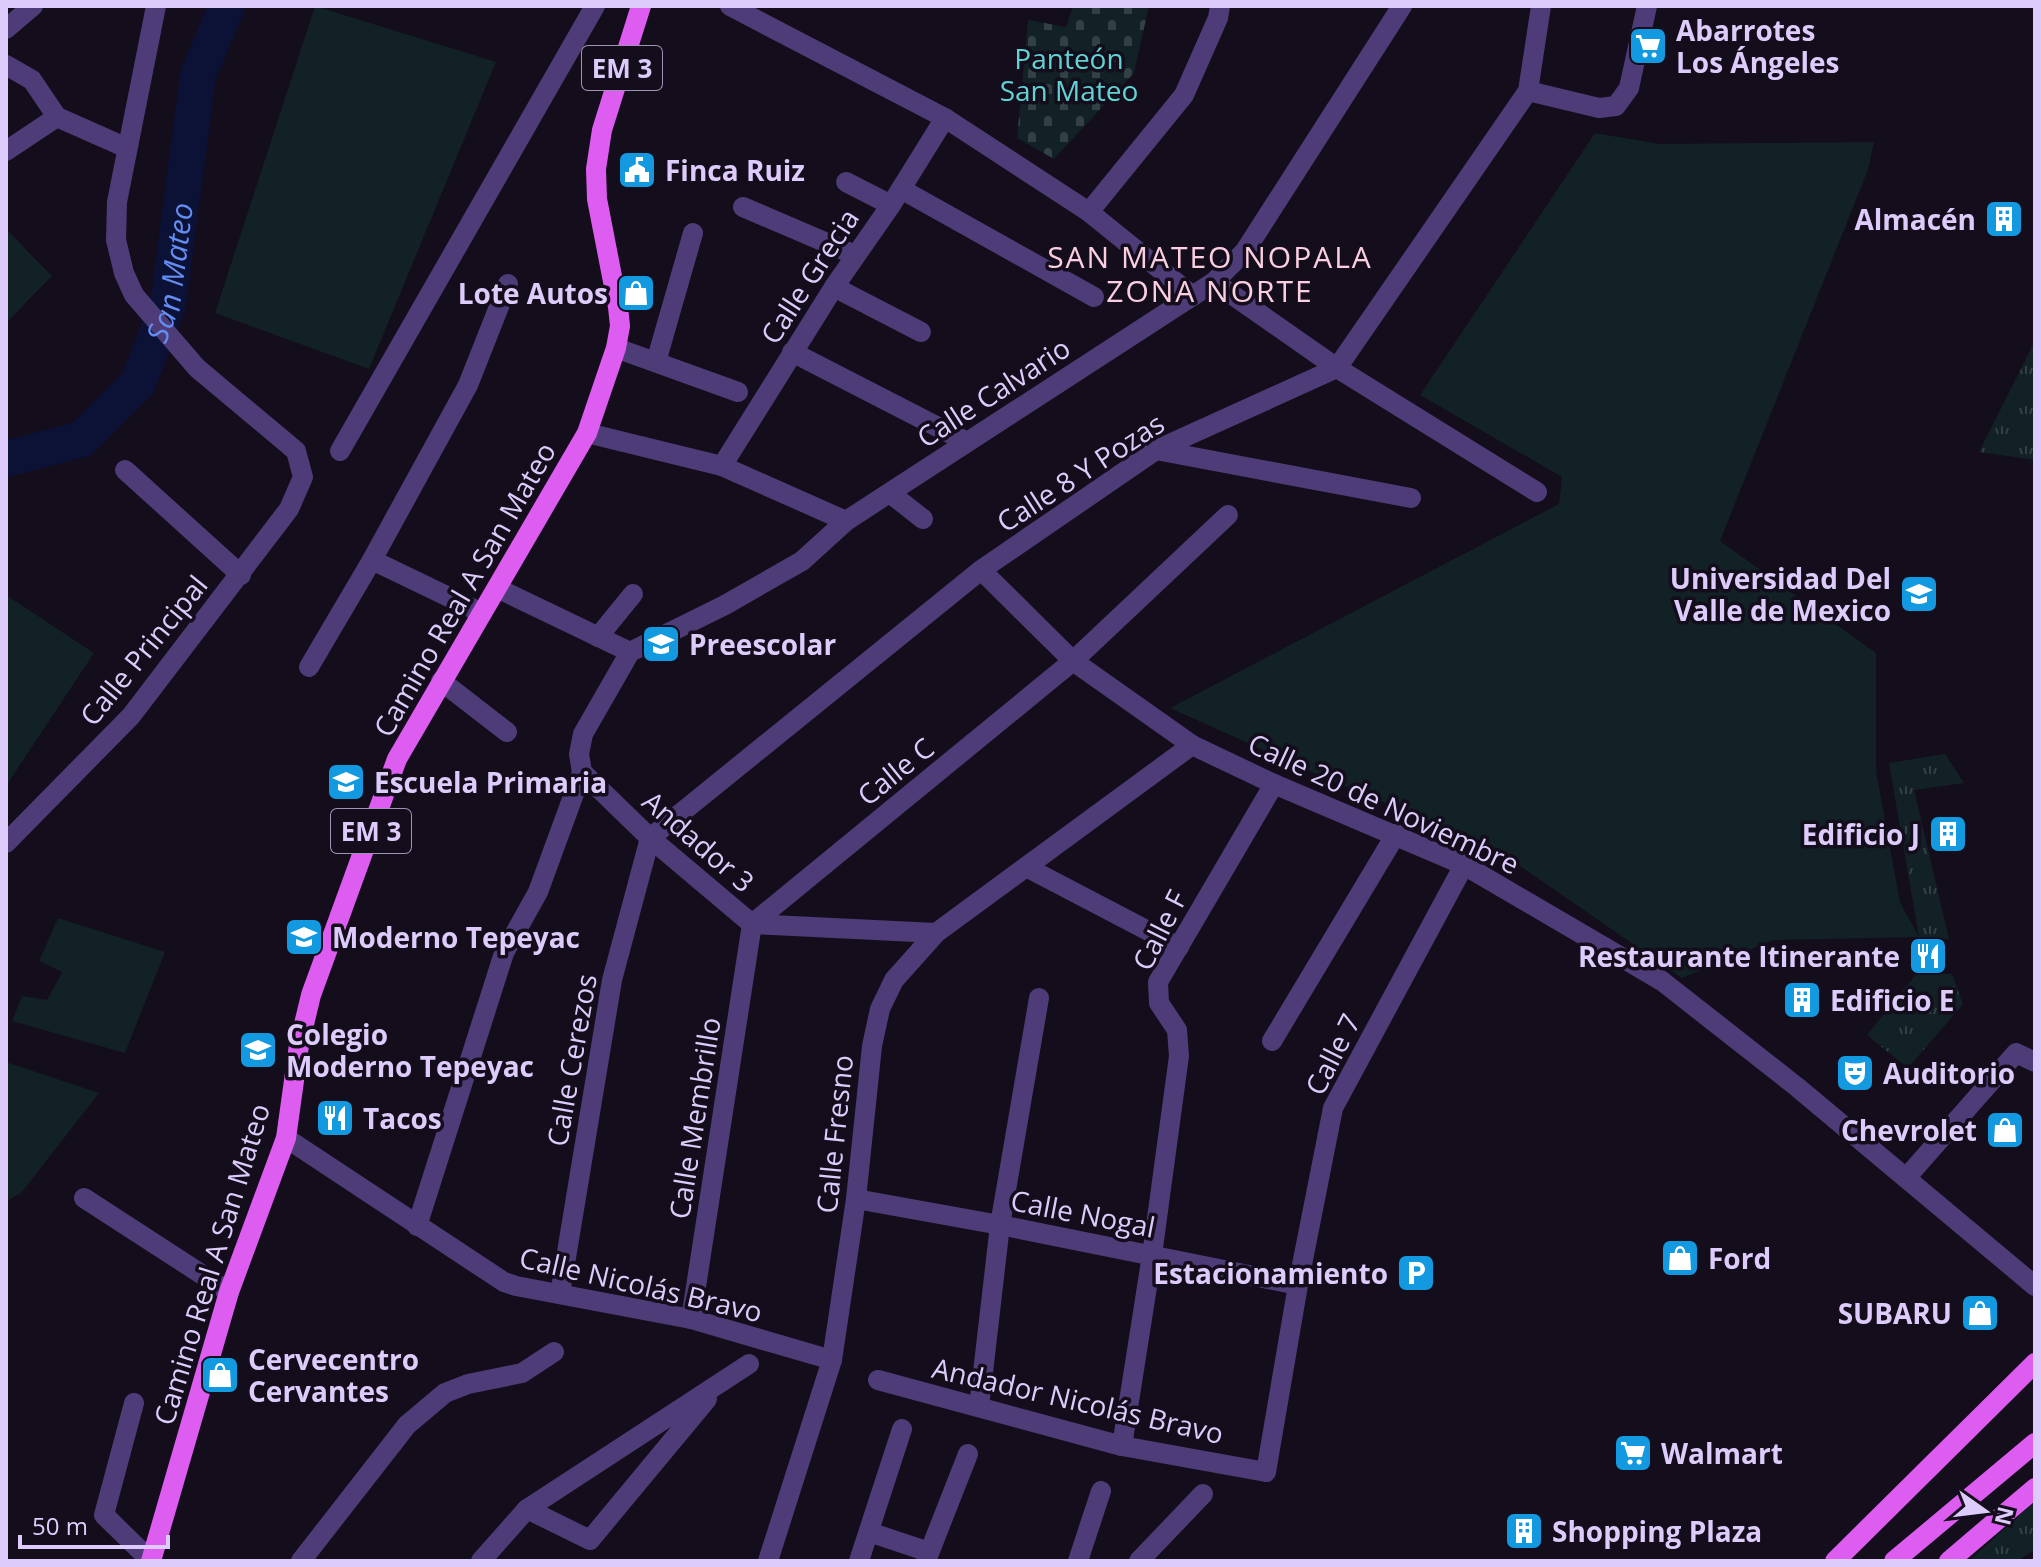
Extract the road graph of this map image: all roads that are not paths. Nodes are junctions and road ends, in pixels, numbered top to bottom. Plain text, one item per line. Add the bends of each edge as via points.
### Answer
1 (33, 6) edge
2 (156, 6) edge
3 (595, 6) edge
4 (641, 6) edge
5 (730, 6) edge
6 (1220, 6) edge
7 (1402, 6) edge
8 (1541, 6) edge
9 (1647, 6) edge
10 (6, 29) edge
11 (6, 65) edge
12 (1528, 91) junction
13 (57, 117) junction
14 (945, 118) junction
15 (127, 148) junction
16 (6, 151) edge
17 (846, 182) dead end
18 (896, 197) junction
19 (743, 207) dead end
20 (1089, 212) junction
21 (693, 233) dead end
22 (855, 255) junction
23 (1214, 282) junction
24 (508, 284) dead end
25 (834, 287) junction
26 (1193, 296) junction
27 (1094, 297) dead end
28 (921, 332) dead end
29 (624, 351) junction
30 (792, 352) junction
31 (656, 362) junction
32 (1337, 368) junction
33 (738, 392) dead end
34 (587, 433) junction
35 (967, 442) junction
36 (1156, 450) junction
37 (340, 451) dead end
38 (722, 466) junction
39 (125, 470) dead end
40 (1537, 492) dead end
41 (891, 494) junction
42 (1411, 498) dead end
43 (1228, 515) dead end
44 (923, 519) dead end
45 (846, 521) junction
46 (372, 560) junction
47 (981, 570) junction
48 (241, 575) junction
49 (497, 588) junction
50 (633, 594) dead end
51 (482, 613) junction
52 (598, 637) junction
53 (630, 652) junction
54 (1073, 661) junction
55 (309, 667) dead end
56 (441, 681) junction
57 (507, 732) dead end
58 (1192, 745) junction
59 (582, 772) junction
60 (1274, 784) junction
61 (1396, 834) junction
62 (650, 838) junction
63 (6, 843) edge
64 (1464, 865) junction
65 (1026, 867) junction
66 (752, 924) junction
67 (936, 933) junction
68 (1179, 947) junction
69 (1039, 998) dead end
70 (1272, 1041) dead end
71 (2035, 1062) edge
72 (286, 1138) junction
73 (1906, 1178) junction
74 (84, 1198) dead end
75 (856, 1199) junction
76 (1000, 1225) junction
77 (417, 1226) junction
78 (1152, 1255) junction
79 (1298, 1285) junction
80 (2035, 1286) edge
81 (229, 1292) junction
82 (560, 1294) junction
83 (691, 1319) junction
84 (554, 1352) dead end
85 (832, 1360) junction
86 (2035, 1363) edge
87 (749, 1364) dead end
88 (878, 1380) dead end
89 (719, 1384) junction
90 (134, 1403) dead end
91 (979, 1407) junction
92 (902, 1429) dead end
93 (2035, 1443) edge
94 (1122, 1446) junction
95 (968, 1454) dead end
96 (1271, 1481) joint
97 (2035, 1488) edge
98 (1101, 1491) dead end
99 (1203, 1494) dead end
100 (527, 1509) junction
101 (869, 1532) junction
102 (928, 1556) edge
103 (151, 1561) edge
104 (301, 1561) edge
105 (481, 1561) edge
106 (768, 1561) edge
107 (859, 1561) edge
108 (1078, 1561) edge
109 (1139, 1561) edge
110 (1835, 1561) edge
111 (1894, 1561) edge
112 (1949, 1561) edge

1 - 10 street
2 - 15 street
3 - 37 street
4 - 29 main road, Camino Real A San Mateo / EM 3 via 602,130 596,169
5 - 14 street
6 - 20 street via 1184,95
7 - 23 street, Calle Calvario via 1245,251
8 - 12 street
9 - 12 street via 1629,88 1616,106 1599,108
11 - 13 street via 32,80
12 - 32 street
13 - 15 street
13 - 16 street
14 - 18 street, Calle Grecia
14 - 20 street
15 - 48 street, Calle Principal via 116,240 134,295 197,368 296,451 303,477 289,509
17 - 18 street
18 - 22 street, Calle Grecia
18 - 27 street
19 - 22 street
20 - 26 street
21 - 31 street
22 - 25 street, Calle Grecia
23 - 26 street, Calle Calvario
23 - 32 street
24 - 46 street via 468,385
25 - 28 street
25 - 30 street, Calle Grecia
26 - 35 street, Calle Calvario
29 - 31 street
29 - 34 main road, Camino Real A San Mateo / EM 3
30 - 35 street
30 - 38 street, Calle Grecia
31 - 33 street
32 - 36 street, Calle 8 Y Pozas
32 - 40 street
34 - 38 street
34 - 49 main road, Camino Real A San Mateo / EM 3
35 - 41 street, Calle Calvario
36 - 42 street
36 - 47 street, Calle 8 Y Pozas
38 - 45 street
39 - 48 street
41 - 44 street
41 - 45 street, Calle Calvario
43 - 54 street, Calle C
45 - 53 street, Calle Calvario via 802,561
46 - 51 street
46 - 55 street
47 - 54 street, Calle 20 de Noviembre
47 - 62 street, Calle 8 Y Pozas
48 - 63 street, Calle Principal via 131,716
49 - 51 main road, Camino Real A San Mateo / EM 3
49 - 52 street
50 - 52 street
51 - 56 main road, Camino Real A San Mateo / EM 3
52 - 53 street
53 - 59 street via 583,734
54 - 58 street, Calle 20 de Noviembre
54 - 66 street, Calle C
56 - 57 street
56 - 72 main road, Camino Real A San Mateo / EM 3 via 397,759 311,995
58 - 60 street, Calle 20 de Noviembre
58 - 65 street, Calle Fresno
59 - 62 street, Andador 3
59 - 77 street via 538,892 504,953
60 - 61 street, Calle 20 de Noviembre
60 - 68 street, Calle F
61 - 64 street, Calle 20 de Noviembre
61 - 70 street
62 - 66 street, Andador 3
62 - 82 street, Calle Cerezos via 612,980
64 - 73 street, Calle 20 de Noviembre via 1662,981
64 - 79 street, Calle 7 via 1333,1108
65 - 67 street, Calle Fresno
65 - 68 street
66 - 67 street, Andador 3
66 - 83 street, Calle Membrillo
67 - 75 street, Calle Fresno via 894,980 880,1009
68 - 78 street, Calle F via 1158,982 1159,1003 1177,1030 1179,1056
69 - 76 street
71 - 73 street via 2016,1053
72 - 77 street, Calle Nicolás Bravo
72 - 81 main road, Camino Real A San Mateo / EM 3
73 - 80 street, Calle 20 de Noviembre
74 - 81 street
75 - 76 street, Calle Nogal
75 - 85 street, Calle Fresno
76 - 78 street, Calle Nogal
76 - 91 street
77 - 82 street, Calle Nicolás Bravo via 504,1282
78 - 79 street, Calle Nogal
78 - 94 street, Calle F
79 - 96 street, Calle 7
81 - 103 main road, Camino Real A San Mateo / EM 3
82 - 83 street, Calle Nicolás Bravo
83 - 85 street, Calle Nicolás Bravo
84 - 104 street via 522,1373 445,1393 407,1425
85 - 106 street, Calle Fresno
86 - 110 main road
87 - 89 street
88 - 91 street, Andador Nicolás Bravo
89 - 100 street
89 - 100 street via 590,1540
90 - 103 street via 104,1515
91 - 94 street, Andador Nicolás Bravo
92 - 101 street
93 - 111 main road
94 - 96 street, Andador Nicolás Bravo
95 - 102 street
97 - 112 main road
98 - 108 street
99 - 109 street
100 - 105 street
101 - 102 street
101 - 107 street

